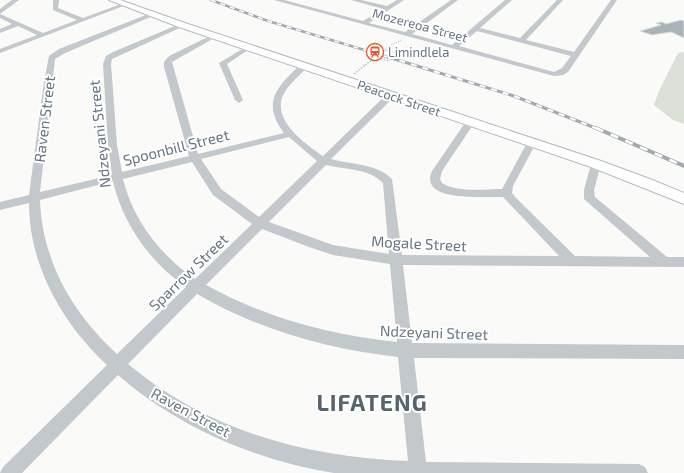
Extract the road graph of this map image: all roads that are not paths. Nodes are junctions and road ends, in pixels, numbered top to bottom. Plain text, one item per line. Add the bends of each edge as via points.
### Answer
1 (16, 0) edge
2 (56, 0) edge
3 (277, 0) edge
4 (303, 0) edge
5 (354, 0) edge
6 (401, 0) edge
7 (454, 0) edge
8 (509, 0) edge
9 (560, 0) edge
10 (611, 1) edge
11 (118, 2) edge
12 (295, 4) junction
13 (388, 8) junction
14 (0, 12) edge
15 (151, 14) junction
16 (0, 16) edge
17 (82, 20) junction
18 (364, 23) junction
19 (18, 24) junction
20 (182, 25) junction
21 (476, 29) junction
22 (0, 31) edge
23 (42, 35) junction
24 (410, 35) junction
25 (214, 36) junction
26 (522, 40) junction
27 (454, 47) junction
28 (249, 48) junction
29 (0, 52) edge
30 (576, 54) junction
31 (304, 66) junction
32 (391, 95) junction
33 (239, 100) dead end
34 (470, 122) junction
35 (290, 134) junction
36 (531, 142) junction
37 (194, 158) junction
38 (325, 160) junction
39 (596, 164) junction
40 (117, 177) junction
41 (506, 193) junction
42 (33, 198) junction
43 (684, 199) edge
44 (0, 206) edge
45 (261, 224) junction
46 (397, 260) junction
47 (573, 262) junction
48 (665, 262) junction
49 (684, 262) edge
50 (195, 286) junction
51 (405, 350) junction
52 (684, 352) edge
53 (116, 365) junction
54 (418, 472) edge
55 (8, 473) edge
56 (639, 473) edge

1 - 14 street
2 - 17 street via 54,9
3 - 12 street, Mozereoa Street
4 - 12 street
5 - 13 street
6 - 13 street
7 - 24 street
8 - 21 street
9 - 26 street
10 - 30 street
11 - 15 street, Peacock Street
11 - 17 street
12 - 18 street, Mozereoa Street
13 - 18 street
15 - 20 street, Peacock Street
15 - 42 street, Raven Street via 62,51 52,58
16 - 19 street
17 - 23 street
18 - 24 street, Mozereoa Street
19 - 22 street
19 - 23 street
20 - 25 street, Peacock Street
20 - 40 street, Ndzeyani Street via 116,54 108,60
21 - 26 street
21 - 27 street
23 - 29 street
24 - 27 street, Mozereoa Street
25 - 28 street, Peacock Street
25 - 37 street, Mogale Street via 168,62
26 - 30 street
27 - 30 street, Mozereoa Street via 557,74 565,70
28 - 31 street, Peacock Street
28 - 33 street via 223,63
31 - 32 street, Peacock Street
31 - 35 street via 284,86 277,98 278,117
32 - 34 street, Peacock Street
32 - 38 street, Sparrow Street
34 - 36 street, Peacock Street
34 - 41 street via 436,173 438,186 448,190
35 - 37 street, Spoonbill Street
35 - 38 street
36 - 39 street, Peacock Street
36 - 41 street
37 - 40 street, Spoonbill Street
37 - 45 street, Mogale Street via 217,192
38 - 45 street, Sparrow Street
38 - 46 street via 386,178
39 - 43 street, Peacock Street
39 - 48 street via 589,190 590,199
40 - 42 street, Spoonbill Street
40 - 50 street, Ndzeyani Street via 125,202 138,228 172,267
41 - 47 street
42 - 44 street, Spoonbill Street
42 - 53 street, Raven Street via 41,254 53,282 82,329
45 - 46 street, Mogale Street via 333,250
45 - 50 street, Sparrow Street
46 - 47 street, Mogale Street
46 - 51 street
47 - 48 street, Mogale Street
48 - 49 street, Mogale Street
50 - 51 street, Ndzeyani Street via 274,323 314,335
50 - 53 street, Sparrow Street
51 - 52 street, Ndzeyani Street
51 - 54 street
53 - 54 street, Raven Street via 158,397 216,428 270,449 318,462
53 - 55 street, Sparrow Street
54 - 56 street, Raven Street

